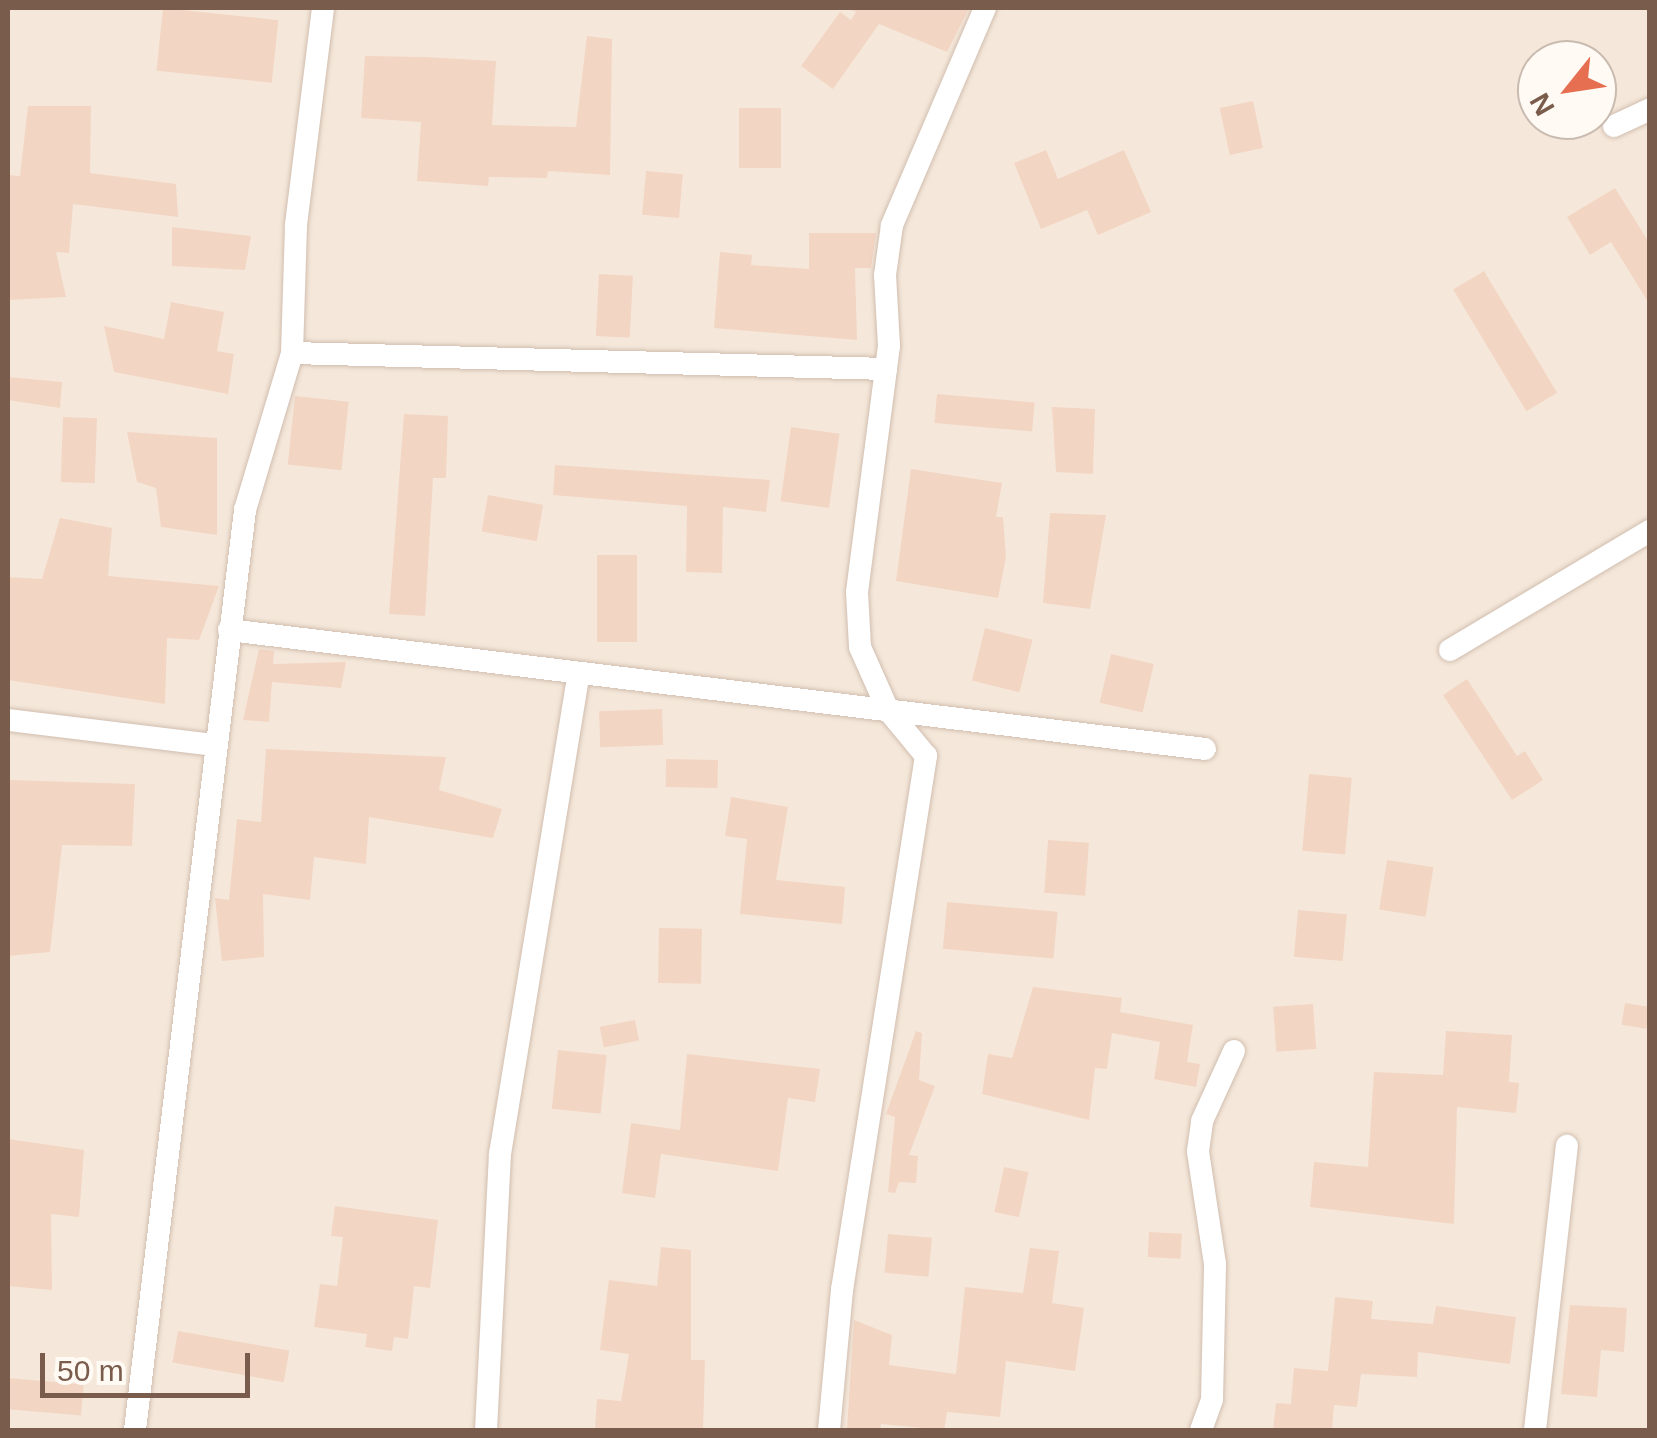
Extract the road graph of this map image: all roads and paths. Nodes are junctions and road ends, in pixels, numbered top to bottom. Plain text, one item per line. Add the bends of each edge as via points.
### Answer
1 (323, 8) edge
2 (986, 8) edge
3 (1650, 109) edge
4 (1617, 125) edge
5 (292, 353) junction
6 (886, 370) junction
7 (1650, 531) edge
8 (229, 630) junction
9 (1450, 650) dead end
10 (579, 674) junction
11 (888, 710) junction
12 (8, 720) edge
13 (214, 745) junction
14 (1205, 749) dead end
15 (1234, 1051) dead end
16 (1567, 1146) dead end
17 (135, 1430) edge
18 (486, 1430) edge
19 (829, 1430) edge
20 (1200, 1430) edge
21 (1535, 1430) edge

1 - 5 street via 296,224
2 - 6 street via 892,225
3 - 4 street
5 - 6 street
5 - 8 street via 244,510
6 - 11 street via 857,592 864,664
7 - 9 street
8 - 10 street
8 - 13 street
10 - 11 street
10 - 18 street via 500,1154
11 - 14 street
11 - 19 street via 926,756 842,1290
12 - 13 street
13 - 17 street
15 - 20 street via 1202,1121 1198,1150 1215,1264 1212,1399
16 - 21 street

